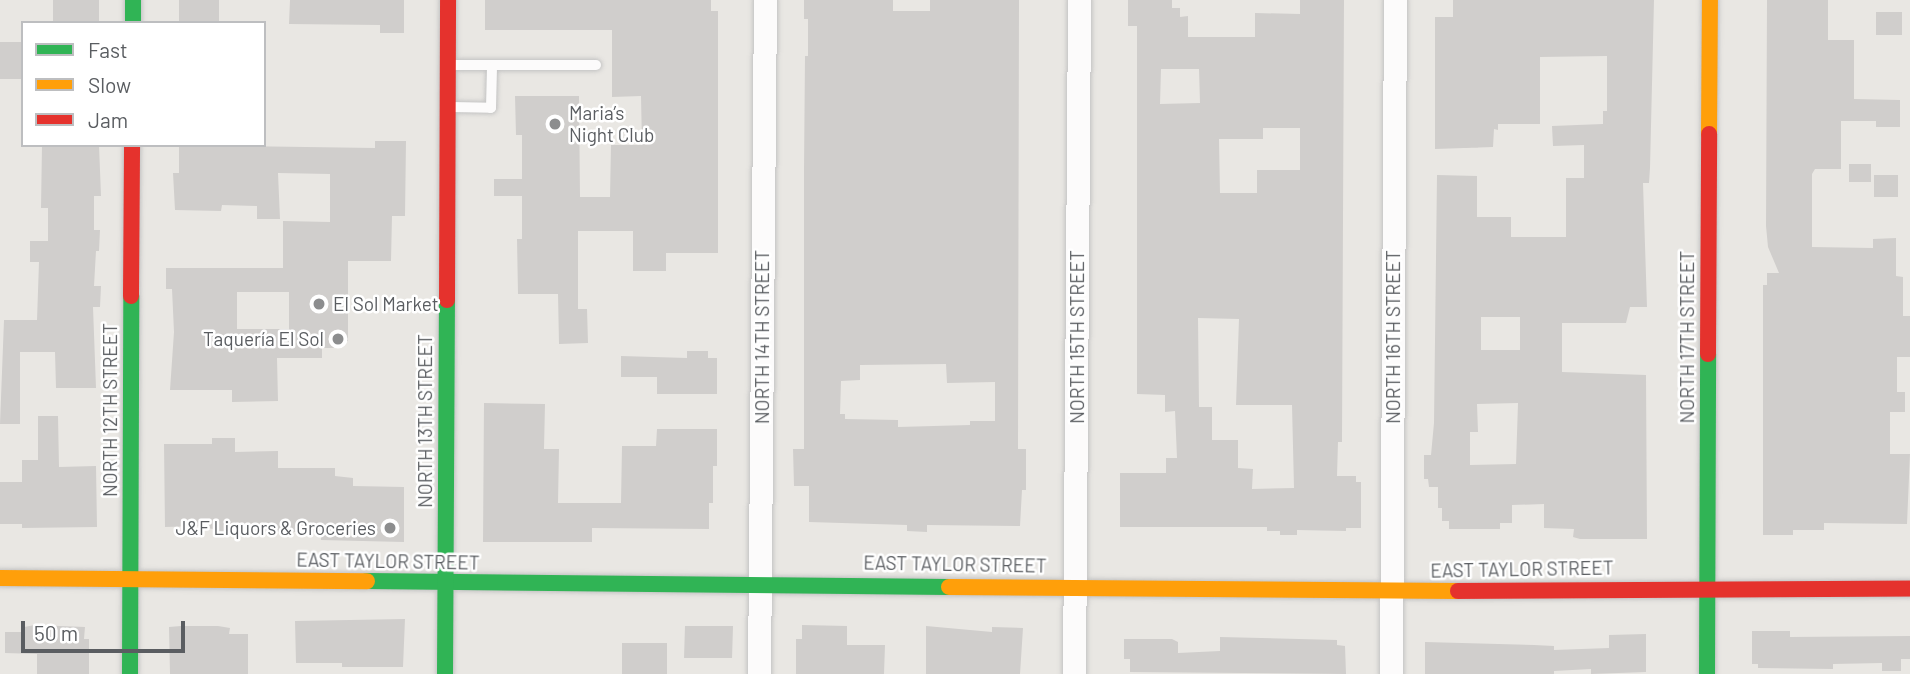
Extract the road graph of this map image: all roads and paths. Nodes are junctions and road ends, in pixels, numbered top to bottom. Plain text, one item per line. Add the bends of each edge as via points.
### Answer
1 (133, 0) edge
2 (448, 0) edge
3 (765, 0) edge
4 (1079, 0) edge
5 (1395, 0) edge
6 (1710, 0) edge
7 (133, 21) edge
8 (448, 65) junction
9 (596, 65) dead end
10 (492, 67) junction
11 (448, 107) junction
12 (132, 147) edge
13 (0, 578) edge
14 (131, 580) junction
15 (761, 583) junction
16 (446, 584) junction
17 (1075, 586) junction
18 (1910, 589) edge
19 (1707, 590) junction
20 (1392, 591) junction
21 (130, 674) edge
22 (446, 674) edge
23 (759, 674) edge
24 (1074, 674) edge
25 (1391, 674) edge
26 (1707, 674) edge

1 - 7 main road
2 - 8 main road, NORTH 13TH STREET
3 - 15 street, NORTH 14TH STREET
4 - 17 street, NORTH 15TH STREET
5 - 20 street, NORTH 16TH STREET
6 - 19 main road, NORTH 17TH STREET
8 - 10 lane
8 - 11 main road, NORTH 13TH STREET
9 - 10 lane
10 - 11 lane via 491,108
11 - 16 main road, NORTH 13TH STREET
12 - 14 main road, NORTH 12TH STREET
13 - 14 main road, EAST TAYLOR STREET
14 - 16 main road, EAST TAYLOR STREET
14 - 21 main road, NORTH 12TH STREET
15 - 16 main road, EAST TAYLOR STREET
15 - 17 main road, EAST TAYLOR STREET
15 - 23 street, NORTH 14TH STREET
16 - 22 main road, NORTH 13TH STREET
17 - 20 main road, EAST TAYLOR STREET
17 - 24 street, NORTH 15TH STREET
18 - 19 main road, EAST TAYLOR STREET
19 - 20 main road, EAST TAYLOR STREET
19 - 26 main road, NORTH 17TH STREET
20 - 25 street, NORTH 16TH STREET

